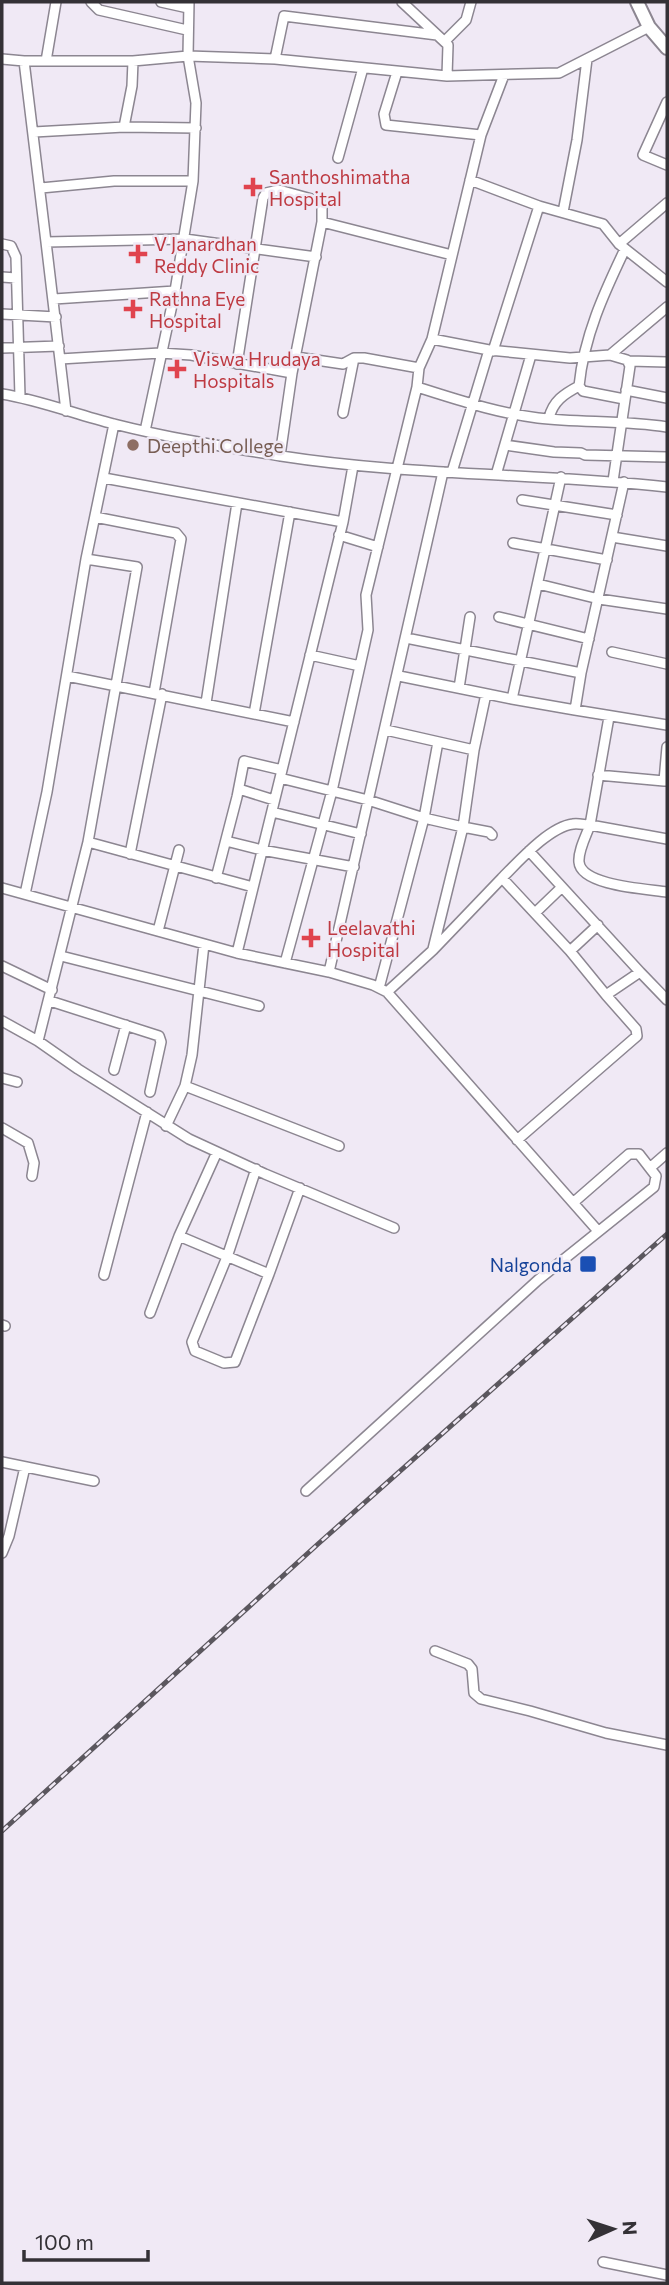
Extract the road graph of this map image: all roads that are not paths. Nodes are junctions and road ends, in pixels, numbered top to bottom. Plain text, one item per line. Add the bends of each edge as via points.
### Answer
1 (56, 2) edge
2 (92, 2) edge
3 (161, 2) edge
4 (402, 2) edge
5 (471, 2) edge
6 (637, 2) edge
7 (189, 5) edge
8 (649, 27) junction
9 (187, 30) junction
10 (441, 38) junction
11 (667, 48) edge
12 (188, 56) junction
13 (275, 58) junction
14 (2, 59) edge
15 (587, 59) junction
16 (24, 61) junction
17 (46, 61) junction
18 (133, 61) junction
19 (363, 68) junction
20 (397, 72) junction
21 (504, 75) junction
22 (447, 76) junction
23 (667, 102) edge
24 (124, 127) junction
25 (196, 128) junction
26 (34, 132) junction
27 (481, 135) junction
28 (338, 158) dead end
29 (667, 165) edge
30 (470, 180) junction
31 (192, 181) junction
32 (41, 188) junction
33 (667, 203) edge
34 (539, 206) junction
35 (563, 212) junction
36 (323, 222) junction
37 (185, 239) junction
38 (46, 242) junction
39 (2, 244) edge
40 (622, 246) junction
41 (255, 250) junction
42 (452, 255) junction
43 (316, 257) junction
44 (2, 277) edge
45 (16, 278) junction
46 (667, 282) edge
47 (175, 291) junction
48 (54, 299) junction
49 (667, 307) edge
50 (2, 314) edge
51 (18, 315) junction
52 (56, 317) junction
53 (432, 339) junction
54 (59, 346) junction
55 (2, 348) edge
56 (19, 348) junction
57 (491, 351) junction
58 (160, 353) junction
59 (531, 355) junction
60 (610, 355) junction
61 (296, 357) junction
62 (582, 357) junction
63 (354, 358) junction
64 (60, 359) junction
65 (629, 361) junction
66 (667, 362) edge
67 (237, 363) junction
68 (419, 368) junction
69 (292, 373) junction
70 (579, 386) junction
71 (417, 387) junction
72 (2, 394) edge
73 (625, 395) junction
74 (20, 397) junction
75 (667, 398) edge
76 (471, 403) junction
77 (66, 411) junction
78 (343, 413) dead end
79 (514, 414) junction
80 (549, 418) junction
81 (621, 421) junction
82 (114, 425) junction
83 (667, 427) edge
84 (145, 431) junction
85 (505, 445) junction
86 (280, 456) junction
87 (616, 456) junction
88 (667, 457) edge
89 (353, 466) junction
90 (397, 470) junction
91 (448, 472) junction
92 (496, 475) junction
93 (561, 477) junction
94 (104, 478) junction
95 (613, 481) junction
96 (624, 482) junction
97 (667, 487) edge
98 (522, 500) dead end
99 (237, 503) junction
100 (555, 505) junction
101 (290, 512) junction
102 (617, 515) junction
103 (95, 517) junction
104 (343, 522) junction
105 (339, 535) junction
106 (612, 537) junction
107 (513, 543) dead end
108 (667, 545) edge
109 (378, 547) junction
110 (545, 549) junction
111 (86, 559) junction
112 (607, 560) junction
113 (538, 584) junction
114 (598, 599) junction
115 (667, 609) edge
116 (470, 617) dead end
117 (499, 617) dead end
118 (529, 624) junction
119 (407, 638) junction
120 (589, 639) junction
121 (466, 651) junction
122 (612, 652) dead end
123 (310, 655) junction
124 (522, 660) junction
125 (667, 664) edge
126 (360, 666) junction
127 (581, 673) junction
128 (67, 676) junction
129 (399, 676) junction
130 (116, 685) junction
131 (459, 688) junction
132 (158, 693) junction
133 (486, 694) junction
134 (512, 699) junction
135 (206, 703) junction
136 (575, 710) junction
137 (254, 714) junction
138 (609, 717) junction
139 (294, 722) junction
140 (667, 725) edge
141 (386, 730) junction
142 (438, 742) junction
143 (667, 747) edge
144 (474, 750) junction
145 (281, 774) junction
146 (598, 775) junction
147 (665, 781) edge
148 (239, 789) junction
149 (332, 791) junction
150 (275, 800) junction
151 (368, 800) junction
152 (272, 812) junction
153 (424, 818) junction
154 (323, 825) junction
155 (590, 825) junction
156 (463, 827) junction
157 (361, 834) junction
158 (492, 835) dead end
159 (667, 839) edge
160 (226, 841) junction
161 (88, 842) junction
162 (179, 850) dead end
163 (262, 850) junction
164 (528, 851) junction
165 (130, 854) junction
166 (312, 858) junction
167 (174, 867) junction
168 (354, 867) junction
169 (216, 878) junction
170 (502, 878) junction
171 (253, 887) junction
172 (562, 887) junction
173 (2, 888) edge
174 (667, 892) edge
175 (25, 894) junction
176 (73, 907) junction
177 (536, 913) junction
178 (598, 925) junction
179 (158, 931) junction
180 (204, 944) junction
181 (433, 950) junction
182 (570, 951) junction
183 (237, 953) junction
184 (61, 956) junction
185 (285, 963) junction
186 (2, 966) edge
187 (329, 972) junction
188 (640, 972) junction
189 (52, 990) junction
190 (198, 990) junction
191 (383, 990) junction
192 (606, 995) junction
193 (667, 1000) edge
194 (50, 1001) junction
195 (259, 1006) dead end
196 (2, 1021) edge
197 (126, 1025) junction
198 (38, 1041) junction
199 (114, 1070) dead end
200 (2, 1078) edge
201 (17, 1082) dead end
202 (185, 1086) junction
203 (150, 1092) dead end
204 (147, 1112) junction
205 (166, 1126) junction
206 (2, 1128) edge
207 (517, 1140) junction
208 (338, 1146) dead end
209 (217, 1152) junction
210 (667, 1153) edge
211 (651, 1167) junction
212 (256, 1169) junction
213 (32, 1176) dead end
214 (300, 1188) junction
215 (574, 1202) junction
216 (394, 1228) dead end
217 (598, 1231) junction
218 (179, 1236) junction
219 (227, 1257) junction
220 (269, 1274) junction
221 (104, 1275) dead end
222 (150, 1313) dead end
223 (2, 1461) edge
224 (25, 1466) junction
225 (94, 1481) dead end
226 (306, 1491) dead end
227 (2, 1553) edge
228 (435, 1651) dead end
229 (667, 1745) edge
230 (603, 2263) dead end
231 (667, 2275) edge

1 - 17 street
2 - 9 street via 99,9
3 - 7 street
4 - 10 street
5 - 10 street via 466,20
6 - 8 highway
7 - 9 street
8 - 11 highway
8 - 15 street
9 - 12 street
10 - 13 street via 284,16
10 - 22 street via 450,49
12 - 13 street
12 - 18 street
12 - 25 street
13 - 19 street
14 - 16 street
15 - 21 street via 559,73
15 - 35 street
16 - 17 street
16 - 26 street
17 - 18 street
18 - 24 street
19 - 20 street
19 - 28 street
20 - 22 street
20 - 27 street via 384,114 386,125
21 - 22 street
21 - 27 street
23 - 29 street via 643,155
24 - 25 street
24 - 26 street
25 - 31 street
26 - 32 street
27 - 30 street
30 - 34 street
30 - 42 street
31 - 32 street via 114,181
31 - 37 street
32 - 38 street
33 - 40 street
34 - 35 street
34 - 57 street
35 - 40 street via 603,224
36 - 41 street via 318,201 271,191 263,198
36 - 42 street
36 - 43 street
37 - 38 street
37 - 41 street
37 - 47 street
38 - 48 street
39 - 45 street via 14,249
40 - 46 street
40 - 62 street
41 - 43 street
41 - 67 street
42 - 53 street
43 - 61 street
44 - 45 street
45 - 51 street
47 - 48 street
47 - 58 street
48 - 52 street
49 - 60 street
50 - 51 street
51 - 52 street
51 - 56 street
52 - 54 street
53 - 57 street
53 - 68 street
54 - 56 street
54 - 64 street
55 - 56 street
56 - 74 street
57 - 59 street
57 - 76 street
58 - 64 street
58 - 67 street
58 - 84 street
59 - 62 street
59 - 79 street
60 - 62 street
60 - 65 street
61 - 63 street via 343,363
61 - 69 street
62 - 70 street
63 - 68 street
63 - 78 street
64 - 77 street
65 - 66 street
65 - 73 street
67 - 69 street
68 - 71 street
69 - 86 street
70 - 73 street via 583,391
70 - 80 street via 556,401
71 - 76 street
71 - 90 street
72 - 74 street
73 - 75 street
73 - 81 street
74 - 77 street
76 - 79 street
76 - 91 street
77 - 82 street
79 - 80 street
79 - 85 street
80 - 81 street
81 - 83 street
81 - 87 street
82 - 84 street
82 - 94 street
84 - 86 street
85 - 87 street
85 - 92 street
86 - 89 street
87 - 88 street
87 - 95 street
89 - 90 street
89 - 104 street
90 - 91 street
90 - 109 street
91 - 92 street
91 - 119 street
92 - 93 street
93 - 95 street
93 - 100 street
94 - 99 street
94 - 103 street
95 - 96 street
96 - 97 street
96 - 102 street
98 - 100 street
99 - 101 street
99 - 135 street
100 - 102 street
100 - 110 street
101 - 104 street
101 - 137 street
102 - 106 street
103 - 111 street
103 - 132 street via 176,533 181,539
104 - 105 street
105 - 109 street
105 - 123 street
106 - 108 street
106 - 112 street
107 - 110 street
109 - 126 street via 366,595 369,621
110 - 112 street
110 - 113 street
111 - 128 street
111 - 130 street via 136,567
112 - 114 street
113 - 114 street
113 - 118 street
114 - 115 street
114 - 120 street
116 - 121 street
117 - 118 street
118 - 120 street
118 - 124 street
119 - 121 street
119 - 129 street
120 - 127 street
121 - 124 street
121 - 131 street
122 - 125 street
123 - 126 street
123 - 139 street
124 - 127 street
124 - 134 street
126 - 149 street
127 - 136 street
128 - 130 street
128 - 175 street
129 - 131 street
129 - 141 street
130 - 132 street
130 - 161 street
131 - 133 street
132 - 135 street
132 - 165 street
133 - 134 street
133 - 144 street
134 - 136 street
135 - 137 street
136 - 138 street
137 - 139 street
138 - 140 street
138 - 146 street
139 - 145 street
141 - 142 street
141 - 151 street
142 - 144 street
142 - 153 street
143 - 147 street
144 - 156 street
145 - 148 street via 244,761
145 - 149 street
145 - 150 street
146 - 147 street
146 - 155 street
148 - 150 street
148 - 160 street
149 - 151 street
149 - 154 street
150 - 152 street
151 - 153 street
151 - 157 street
152 - 154 street
152 - 163 street
153 - 156 street
153 - 191 street
154 - 157 street
154 - 166 street
155 - 159 street
155 - 164 street via 566,826
155 - 174 street via 579,858 585,873 602,881
156 - 158 street
156 - 181 street
157 - 168 street
160 - 163 street
160 - 169 street
161 - 165 street
161 - 176 street
162 - 167 street
163 - 166 street
163 - 171 street
164 - 170 street
164 - 172 street
165 - 167 street
166 - 168 street
166 - 185 street
167 - 169 street
167 - 179 street
168 - 187 street
169 - 171 street
170 - 177 street
170 - 181 street
171 - 183 street
172 - 177 street
172 - 178 street
173 - 175 street
175 - 176 street
176 - 179 street
176 - 184 street
177 - 182 street
178 - 182 street
178 - 188 street
179 - 180 street
180 - 183 street
180 - 190 street
181 - 191 street
182 - 192 street
183 - 185 street
184 - 189 street
184 - 190 street
185 - 187 street
186 - 189 street
187 - 191 street
188 - 192 street
188 - 193 street
189 - 194 street
190 - 195 street
190 - 202 street
191 - 207 street
192 - 207 street via 637,1036
194 - 197 street
194 - 198 street
196 - 198 street
197 - 199 street
197 - 203 street via 161,1039
198 - 204 street
200 - 201 street
202 - 205 street
202 - 208 street
204 - 205 street
204 - 221 street
205 - 209 street
206 - 213 street via 29,1143
207 - 215 street
209 - 212 street
209 - 218 street
210 - 211 street
211 - 215 street via 639,1154 629,1154
211 - 217 street via 656,1176 654,1186
212 - 214 street
212 - 219 street
214 - 216 street
214 - 220 street
215 - 217 street
217 - 226 street
218 - 219 street
218 - 222 street
219 - 220 street
219 - 220 street via 192,1342 195,1351 215,1360 231,1363 238,1358
223 - 224 street
224 - 225 street
224 - 227 street
228 - 229 street via 468,1664 474,1693 481,1699
230 - 231 street

